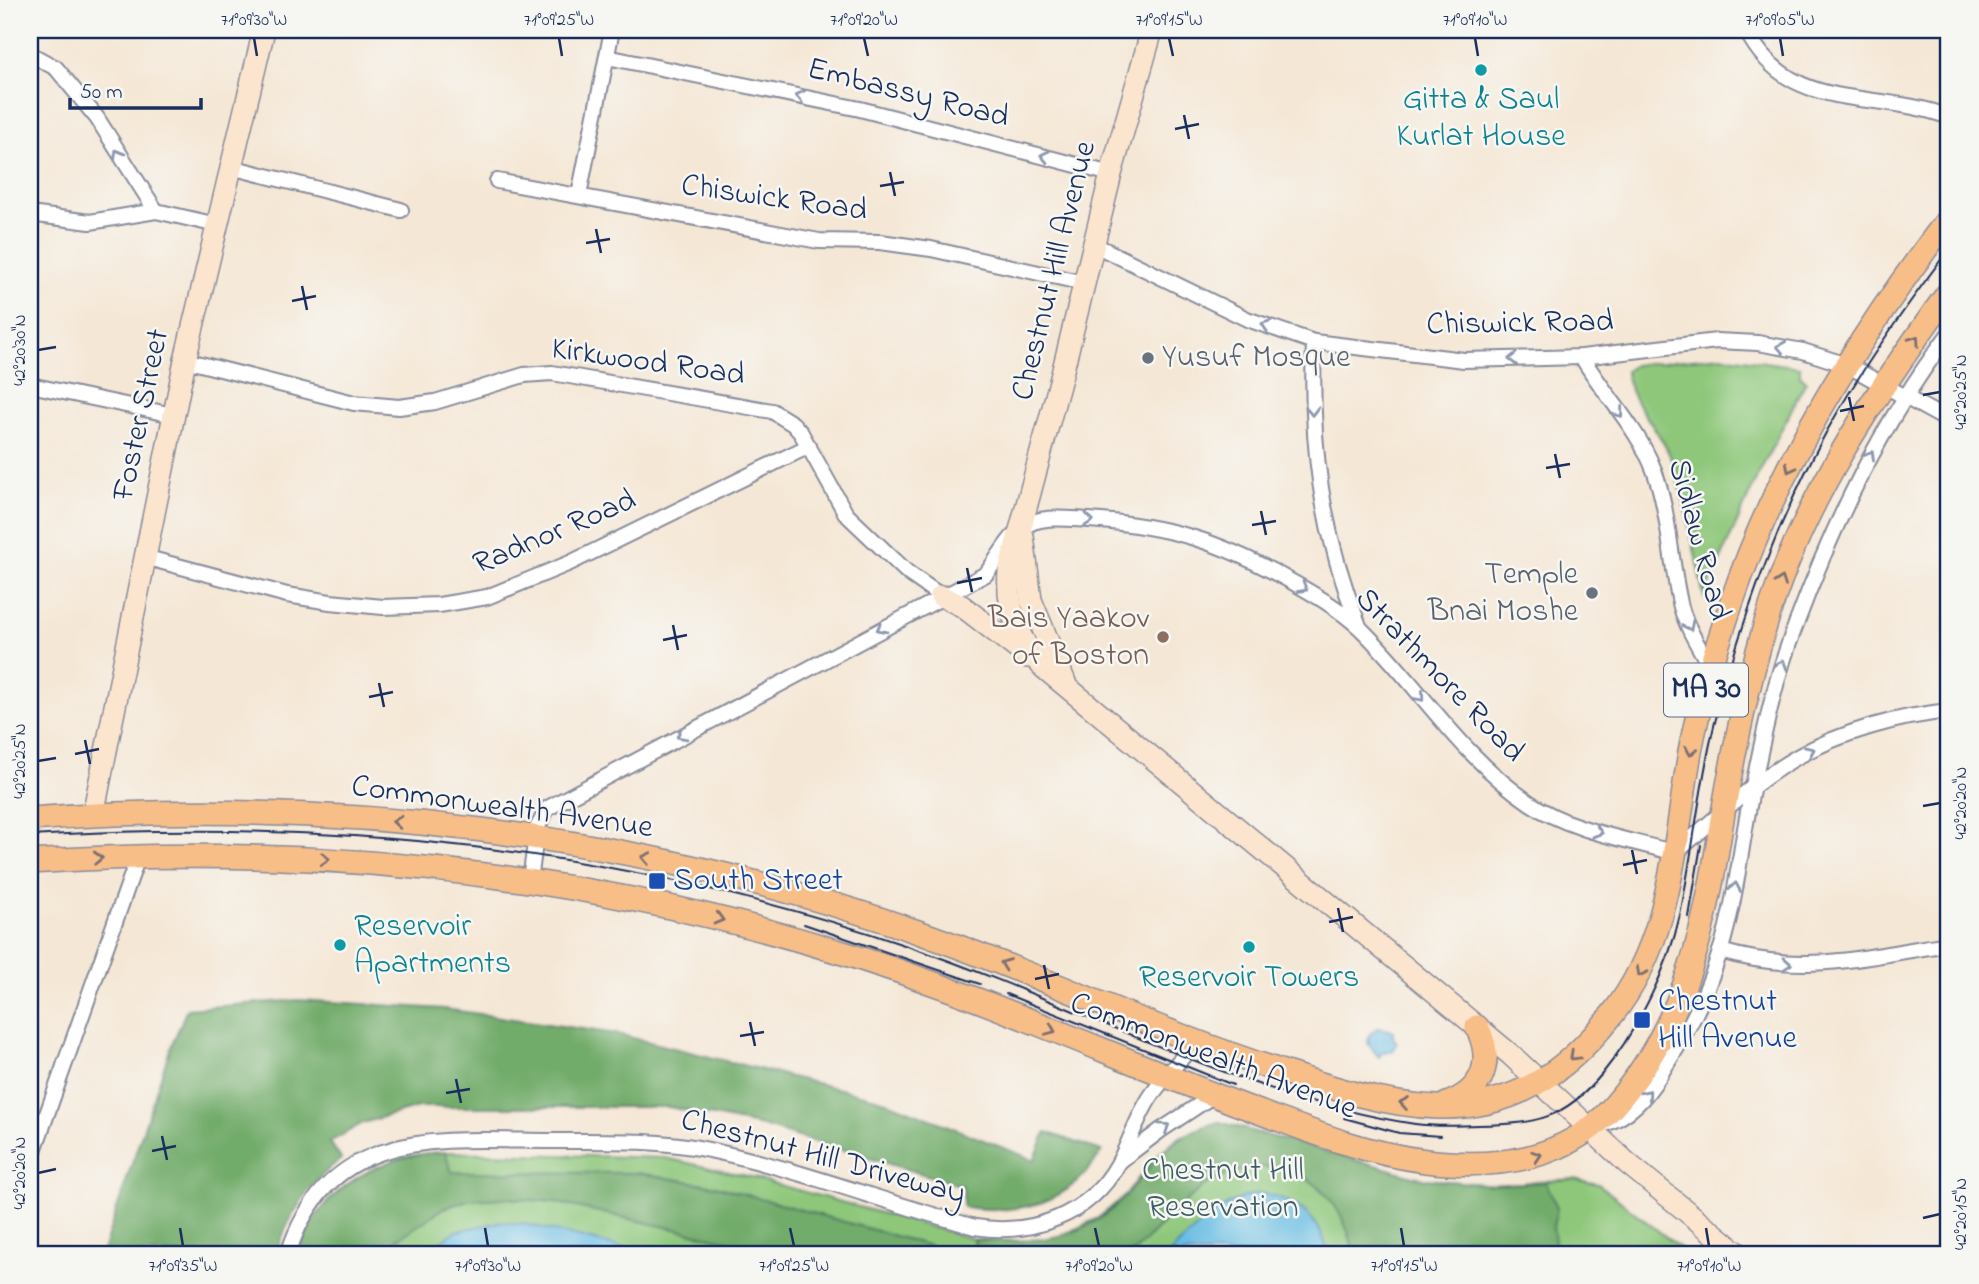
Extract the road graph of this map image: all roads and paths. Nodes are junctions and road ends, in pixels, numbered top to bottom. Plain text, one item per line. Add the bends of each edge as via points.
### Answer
1 (264, 30) edge
2 (612, 30) edge
3 (1152, 30) edge
4 (1746, 30) edge
5 (30, 54) edge
6 (607, 57) junction
7 (1949, 117) edge
8 (231, 167) junction
9 (1111, 174) junction
10 (497, 181) dead end
11 (579, 195) junction
12 (401, 210) dead end
13 (156, 211) junction
14 (30, 214) edge
15 (1949, 218) edge
16 (217, 225) junction
17 (1095, 245) junction
18 (1084, 283) junction
19 (1949, 292) edge
20 (1949, 334) edge
21 (1314, 342) junction
22 (1582, 357) junction
23 (185, 360) junction
24 (1847, 365) junction
25 (30, 385) edge
26 (1895, 390) junction
27 (173, 415) junction
28 (1949, 421) edge
29 (809, 446) junction
30 (1022, 527) junction
31 (144, 557) junction
32 (942, 596) junction
33 (1360, 627) junction
34 (1044, 668) junction
35 (1712, 670) junction
36 (1065, 683) junction
37 (1949, 711) edge
38 (1752, 788) junction
39 (1723, 814) junction
40 (93, 815) junction
41 (30, 819) edge
42 (535, 837) junction
43 (1675, 853) junction
44 (138, 857) junction
45 (30, 862) edge
46 (530, 881) junction
47 (1949, 944) edge
48 (1720, 951) junction
49 (1477, 1027) junction
50 (1196, 1042) junction
51 (1167, 1077) junction
52 (1540, 1082) junction
53 (1214, 1095) junction
54 (1437, 1107) junction
55 (1590, 1128) junction
56 (30, 1162) edge
57 (1119, 1162) junction
58 (288, 1254) edge
59 (1739, 1254) edge

1 - 8 main road, Foster Street
2 - 6 street
3 - 9 main road, Chestnut Hill Avenue
4 - 7 street via 1766,60 1798,85 1818,93 1926,108
13 -> 5 street via 97,118 56,68
9 -> 6 street, Embassy Road via 860,109
6 - 11 street
8 - 12 street
8 - 16 main road, Foster Street
9 - 17 main road, Chestnut Hill Avenue
10 - 11 street, Chiswick Road
11 - 18 street, Chiswick Road via 806,239 931,249
13 - 14 street via 90,222
13 - 16 street
15 - 24 main road, Commonwealth Avenue / MA 30
16 - 23 main road, Foster Street
17 - 18 main road, Chestnut Hill Avenue
21 -> 17 street, Chiswick Road via 1247,319
18 - 30 main road, Chestnut Hill Avenue
26 -> 19 main road, Commonwealth Avenue / MA 30
20 - 26 street, Commonwealth Avenue
22 -> 21 street, Chiswick Road via 1464,360
21 -> 33 street via 1312,433 1320,488 1347,595
24 -> 22 street, Chiswick Road via 1803,351 1717,341
22 -> 35 street, Sidlaw Road via 1642,444 1654,470 1684,615
23 - 27 main road, Foster Street
23 - 29 street, Kirkwood Road via 354,403 398,407 435,402 524,375 552,373 760,408 793,424
24 - 26 street, Chiswick Road
24 -> 35 main road, Commonwealth Avenue / MA 30 via 1755,538
25 - 27 street
26 - 28 street, Chiswick Road
38 -> 26 street, Commonwealth Avenue via 1794,628
39 -> 26 main road, Commonwealth Avenue / MA 30 via 1751,678 1788,562 1811,509
27 - 31 main road, Foster Street
29 - 31 street, Radnor Road via 570,563 487,597 383,607 330,602
29 - 32 street, Kirkwood Road via 846,514 908,573
30 - 32 street via 986,574
30 -> 33 street, Strathmore Road via 1051,517 1127,523 1195,536 1268,568
30 - 34 main road, Chestnut Hill Avenue via 1009,572 1009,594 1025,645
30 - 36 main road, Chestnut Hill Avenue via 1031,600
31 - 40 main road, Foster Street
32 - 34 main road
32 -> 42 street via 557,802 540,819
33 -> 43 street, Strathmore Road via 1458,741 1500,782 1533,805 1593,831
34 - 36 main road, Chestnut Hill Avenue
35 -> 43 main road, Commonwealth Avenue / MA 30 via 1692,743
36 - 49 main road, Chestnut Hill Avenue
38 -> 37 street via 1817,748 1888,723
38 - 39 street
48 -> 38 street, Commonwealth Avenue
39 - 43 street
39 - 55 main road, Commonwealth Avenue / MA 30 via 1703,932 1681,993 1632,1081
40 - 41 main road, Commonwealth Avenue / MA 30
42 -> 40 main road, Commonwealth Avenue / MA 30 via 298,814
42 - 46 street
50 -> 42 main road, Commonwealth Avenue / MA 30 via 1010,966 828,902 700,869
43 -> 52 main road, Commonwealth Avenue / MA 30 via 1661,921 1640,975 1572,1059
45 -> 44 main road, Commonwealth Avenue / MA 30
44 -> 46 main road, Commonwealth Avenue / MA 30 via 334,859
44 - 56 street
46 -> 51 main road, Commonwealth Avenue / MA 30 via 702,915 891,968
48 -> 47 street via 1804,965
55 -> 48 street, Commonwealth Avenue via 1623,1115 1650,1091 1694,1016
49 - 52 main road, Chestnut Hill Avenue
49 - 54 main road via 1486,1051 1483,1076 1465,1096
50 - 51 street, Chestnut Hill Driveway
54 -> 50 main road, Commonwealth Avenue / MA 30 via 1342,1090
51 - 53 main road, Commonwealth Avenue / MA 30
51 - 57 street, Chestnut Hill Driveway via 1136,1122
52 - 54 main road, Commonwealth Avenue / MA 30 via 1499,1101
52 - 55 main road, Chestnut Hill Avenue
53 -> 55 main road, Commonwealth Avenue / MA 30 via 1343,1142 1432,1162 1534,1159
57 -> 53 street, Chestnut Hill Driveway
55 - 59 main road, Chestnut Hill Avenue
57 - 58 street, Chestnut Hill Driveway via 1093,1195 1062,1217 1028,1228 995,1230 682,1145 423,1141 379,1152 343,1173 313,1205

